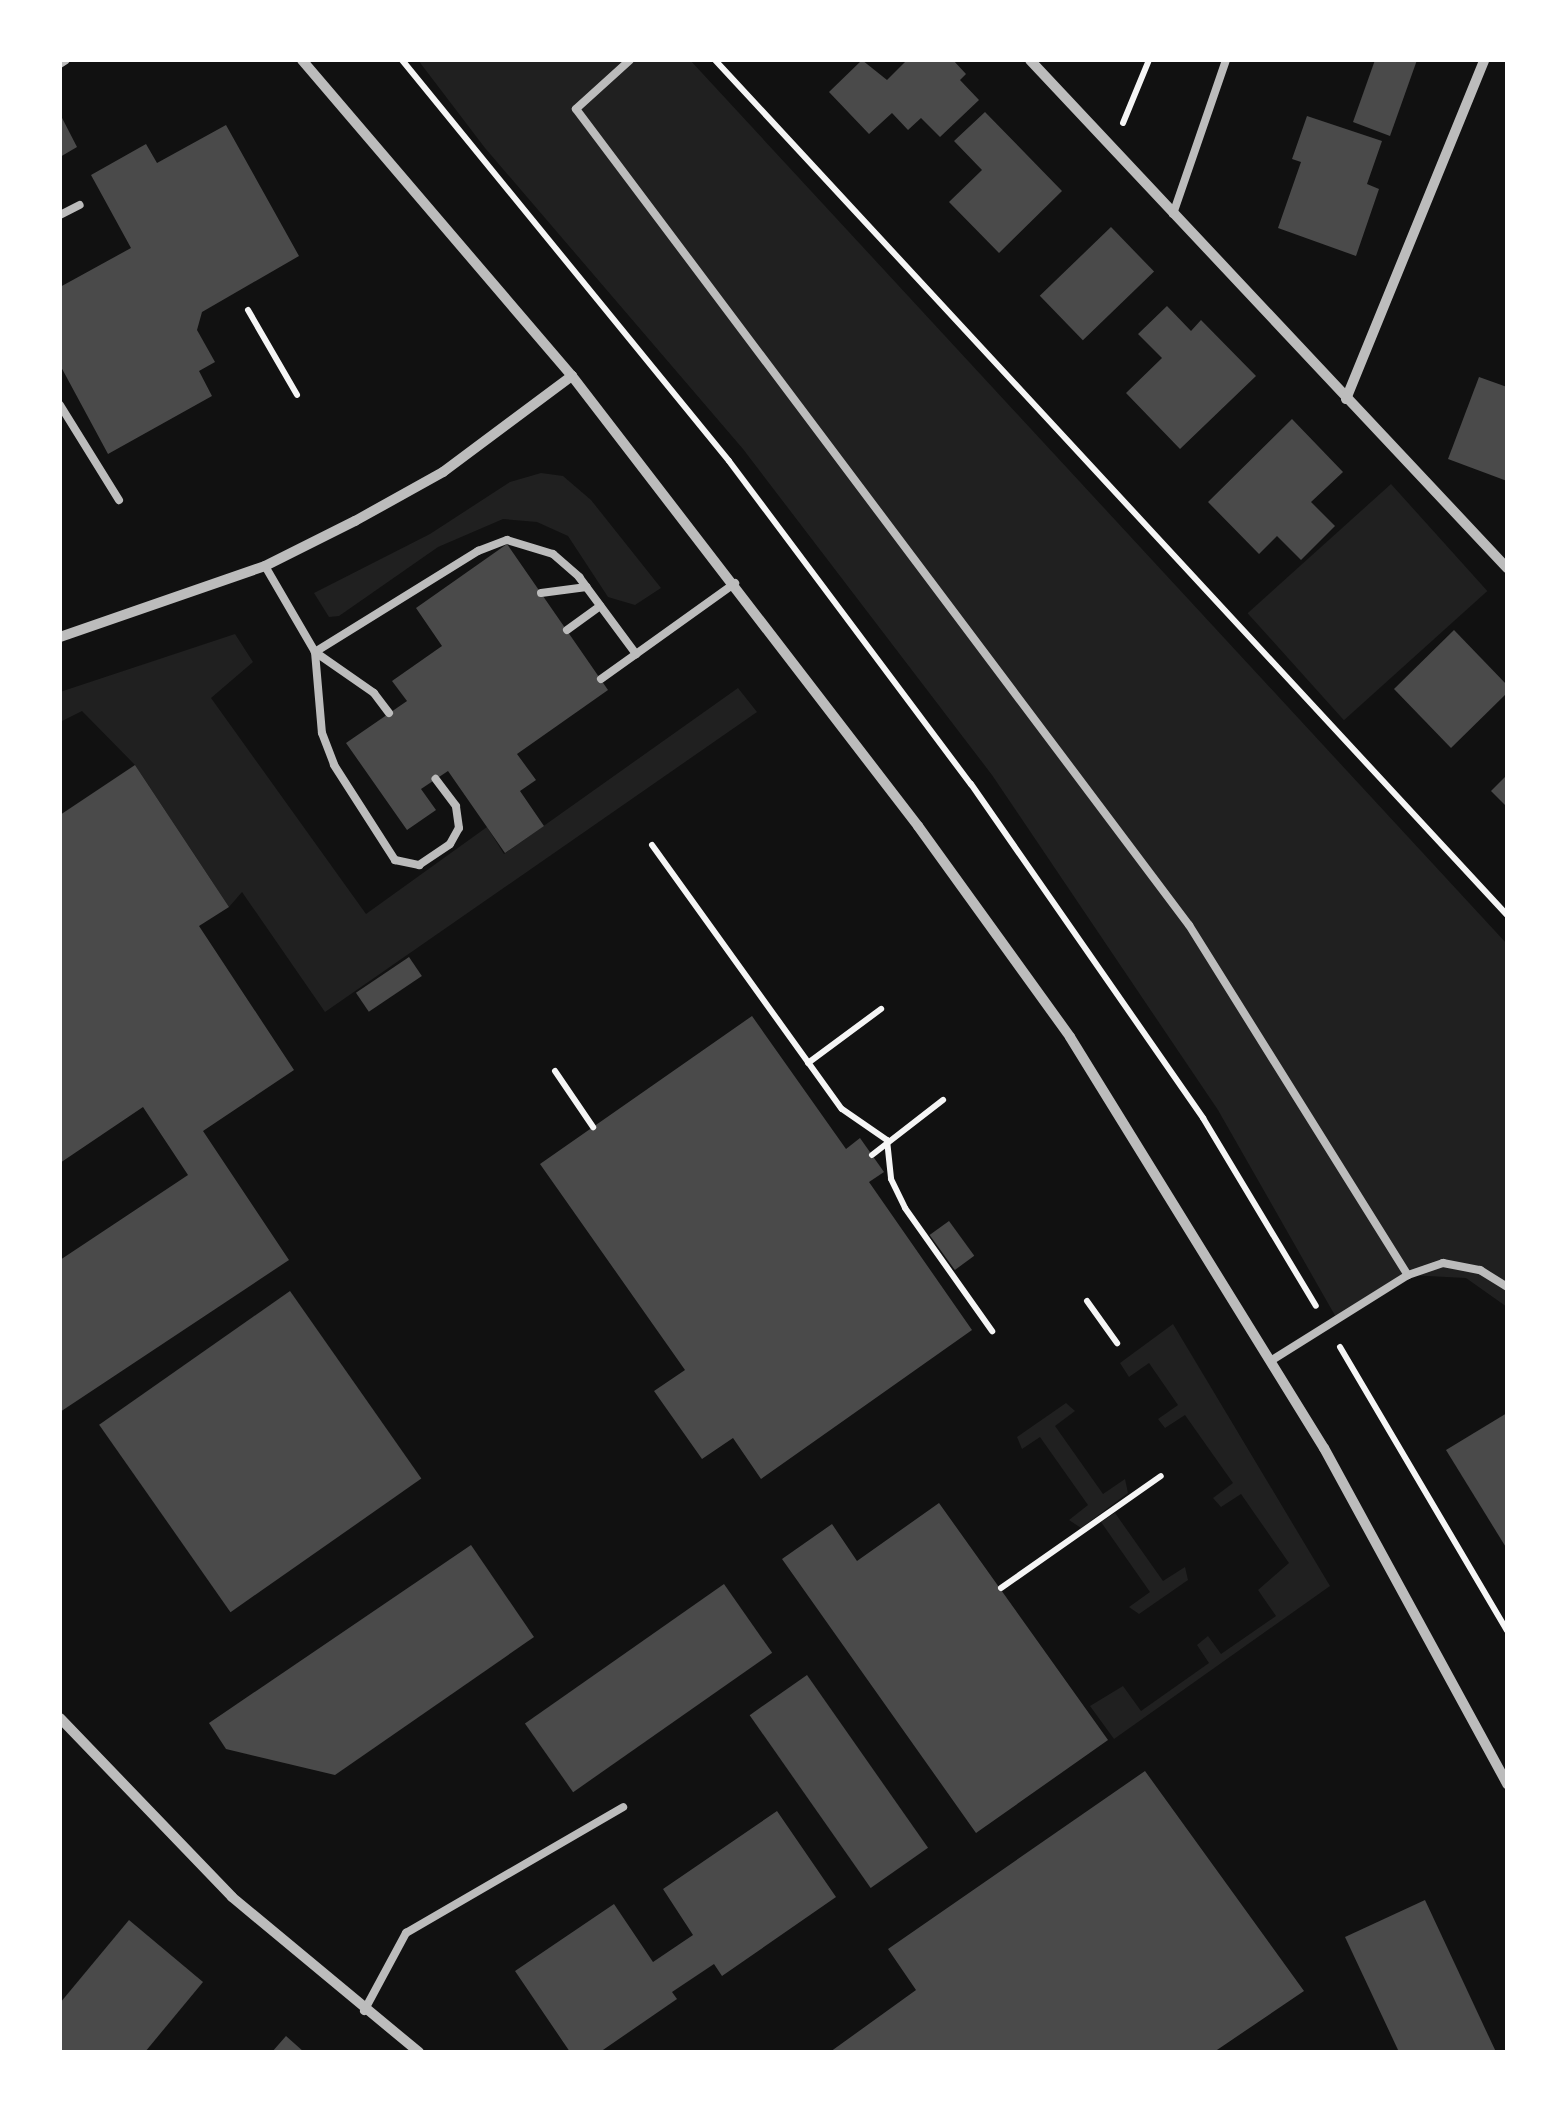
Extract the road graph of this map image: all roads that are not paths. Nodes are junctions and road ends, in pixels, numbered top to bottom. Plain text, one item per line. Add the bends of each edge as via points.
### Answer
1 (302, 60) edge
2 (630, 60) edge
3 (1030, 60) edge
4 (1226, 60) edge
5 (1484, 60) edge
6 (80, 205) dead end
7 (1173, 214) junction
8 (60, 216) edge
9 (572, 376) junction
10 (1346, 399) junction
11 (60, 405) edge
12 (120, 500) dead end
13 (265, 566) junction
14 (1507, 568) edge
15 (734, 584) junction
16 (421, 588) junction
17 (587, 588) junction
18 (541, 593) dead end
19 (428, 600) dead end
20 (600, 606) junction
21 (567, 630) dead end
22 (60, 637) edge
23 (315, 652) junction
24 (636, 654) junction
25 (601, 680) dead end
26 (389, 713) dead end
27 (436, 779) dead end
28 (1408, 1275) junction
29 (1507, 1286) edge
30 (1272, 1360) junction
31 (60, 1718) edge
32 (1507, 1784) edge
33 (623, 1807) dead end
34 (364, 2010) junction
35 (419, 2052) edge

1 - 9 street
2 - 28 lane via 576,109 1190,924
3 - 7 street
4 - 7 lane
5 - 10 street
6 - 8 lane
7 - 10 street
9 - 13 street via 443,472
9 - 15 street
10 - 14 street
11 - 12 lane
13 - 22 street
13 - 23 lane
15 - 24 lane
15 - 30 street via 1070,1038
16 - 17 lane via 507,540 552,554
16 - 19 lane
16 - 23 lane
17 - 18 lane
17 - 20 lane
20 - 21 lane
20 - 24 lane
23 - 26 lane via 374,692
23 - 27 lane via 328,749 396,860 419,864 450,844 460,828 456,806
24 - 25 lane
28 - 29 lane via 1443,1263 1480,1270
28 - 30 lane
30 - 32 street via 1424,1622
31 - 34 street via 232,1897
33 - 34 lane via 406,1933
34 - 35 street

